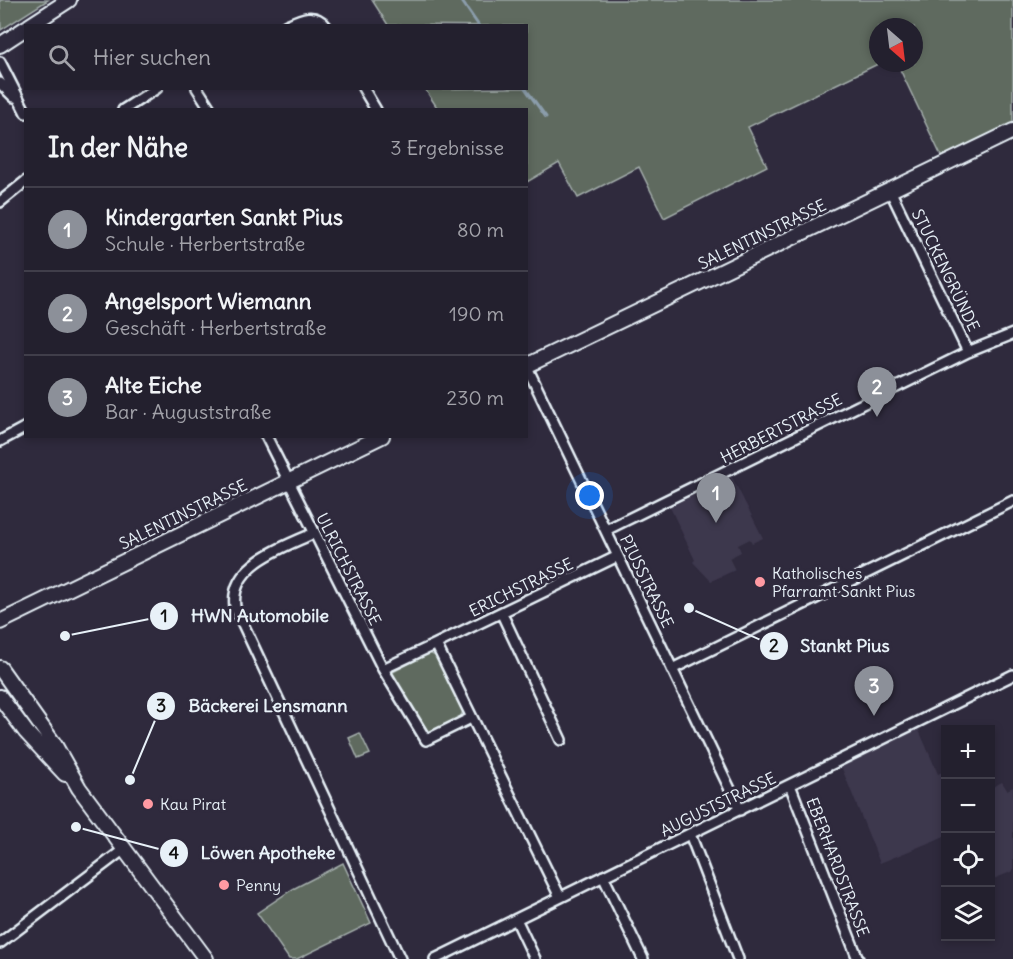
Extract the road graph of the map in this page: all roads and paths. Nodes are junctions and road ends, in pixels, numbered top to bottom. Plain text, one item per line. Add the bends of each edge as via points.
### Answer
1 (69, 0) edge
2 (32, 24) edge
3 (290, 24) edge
4 (325, 24) edge
5 (24, 29) edge
6 (0, 45) edge
7 (0, 62) edge
8 (0, 83) edge
9 (154, 90) edge
10 (198, 90) edge
11 (364, 90) edge
12 (17, 100) junction
13 (126, 108) edge
14 (210, 108) edge
15 (374, 108) edge
16 (24, 109) edge
17 (1013, 131) edge
18 (24, 183) edge
19 (890, 190) junction
20 (0, 202) edge
21 (1013, 334) edge
22 (969, 352) junction
23 (528, 366) edge
24 (528, 368) edge
25 (24, 428) edge
26 (267, 438) edge
27 (377, 438) edge
28 (0, 441) edge
29 (288, 482) junction
30 (1013, 501) edge
31 (606, 530) junction
32 (314, 533) junction
33 (618, 556) junction
34 (502, 614) junction
35 (0, 622) edge
36 (436, 644) junction
37 (0, 668) edge
38 (383, 669) junction
39 (672, 669) junction
40 (1013, 675) edge
41 (0, 697) edge
42 (471, 718) junction
43 (561, 740) dead end
44 (790, 785) junction
45 (79, 788) junction
46 (740, 810) junction
47 (690, 834) junction
48 (123, 850) junction
49 (603, 876) junction
50 (560, 897) junction
51 (516, 919) junction
52 (0, 943) edge
53 (206, 959) edge
54 (400, 959) edge
55 (435, 959) edge
56 (535, 959) edge
57 (643, 959) edge
58 (738, 959) edge
59 (858, 959) edge

1 - 2 street
3 - 4 street via 312,16
5 - 6 street
7 - 12 street
8 - 12 street
9 - 13 street
10 - 14 street
11 - 15 street
12 - 16 street
17 - 19 street, SALENTINSTRASSE
18 - 20 street
19 - 22 street, STUCKENGRÜNDE
19 - 23 street, SALENTINSTRASSE
21 - 22 street, STUCKENGRÜNDE
22 - 31 street, HERBERTSTRASSE
24 - 31 street, PIUSSTRASSE
25 - 28 street
26 - 29 street, ULRICHSTRASSE
27 - 29 street, SALENTINSTRASSE
29 - 32 street, ULRICHSTRASSE
29 - 35 street, SALENTINSTRASSE
30 - 39 street
31 - 33 street, PIUSSTRASSE
32 - 38 street, ULRICHSTRASSE
32 - 54 street via 267,556 242,575 236,586 235,607
33 - 34 street, ERICHSTRASSE
33 - 39 street, PIUSSTRASSE
34 - 36 street, ERICHSTRASSE
34 - 43 street
36 - 38 street
36 - 42 street
37 - 45 street via 54,744
38 - 42 street, ULRICHSTRASSE via 426,740
39 - 46 street, PIUSSTRASSE
40 - 44 street, AUGUSTSTRASSE
41 - 45 street via 26,732
42 - 50 street
44 - 46 street, AUGUSTSTRASSE
44 - 59 street, EBERHARDSTRASSE
45 - 48 street
46 - 47 street, AUGUSTSTRASSE
47 - 49 street, AUGUSTSTRASSE
47 - 58 street
48 - 52 street
48 - 53 street
49 - 50 street, AUGUSTSTRASSE
49 - 57 street
50 - 51 street, AUGUSTSTRASSE
51 - 55 street, AUGUSTSTRASSE
51 - 56 street

